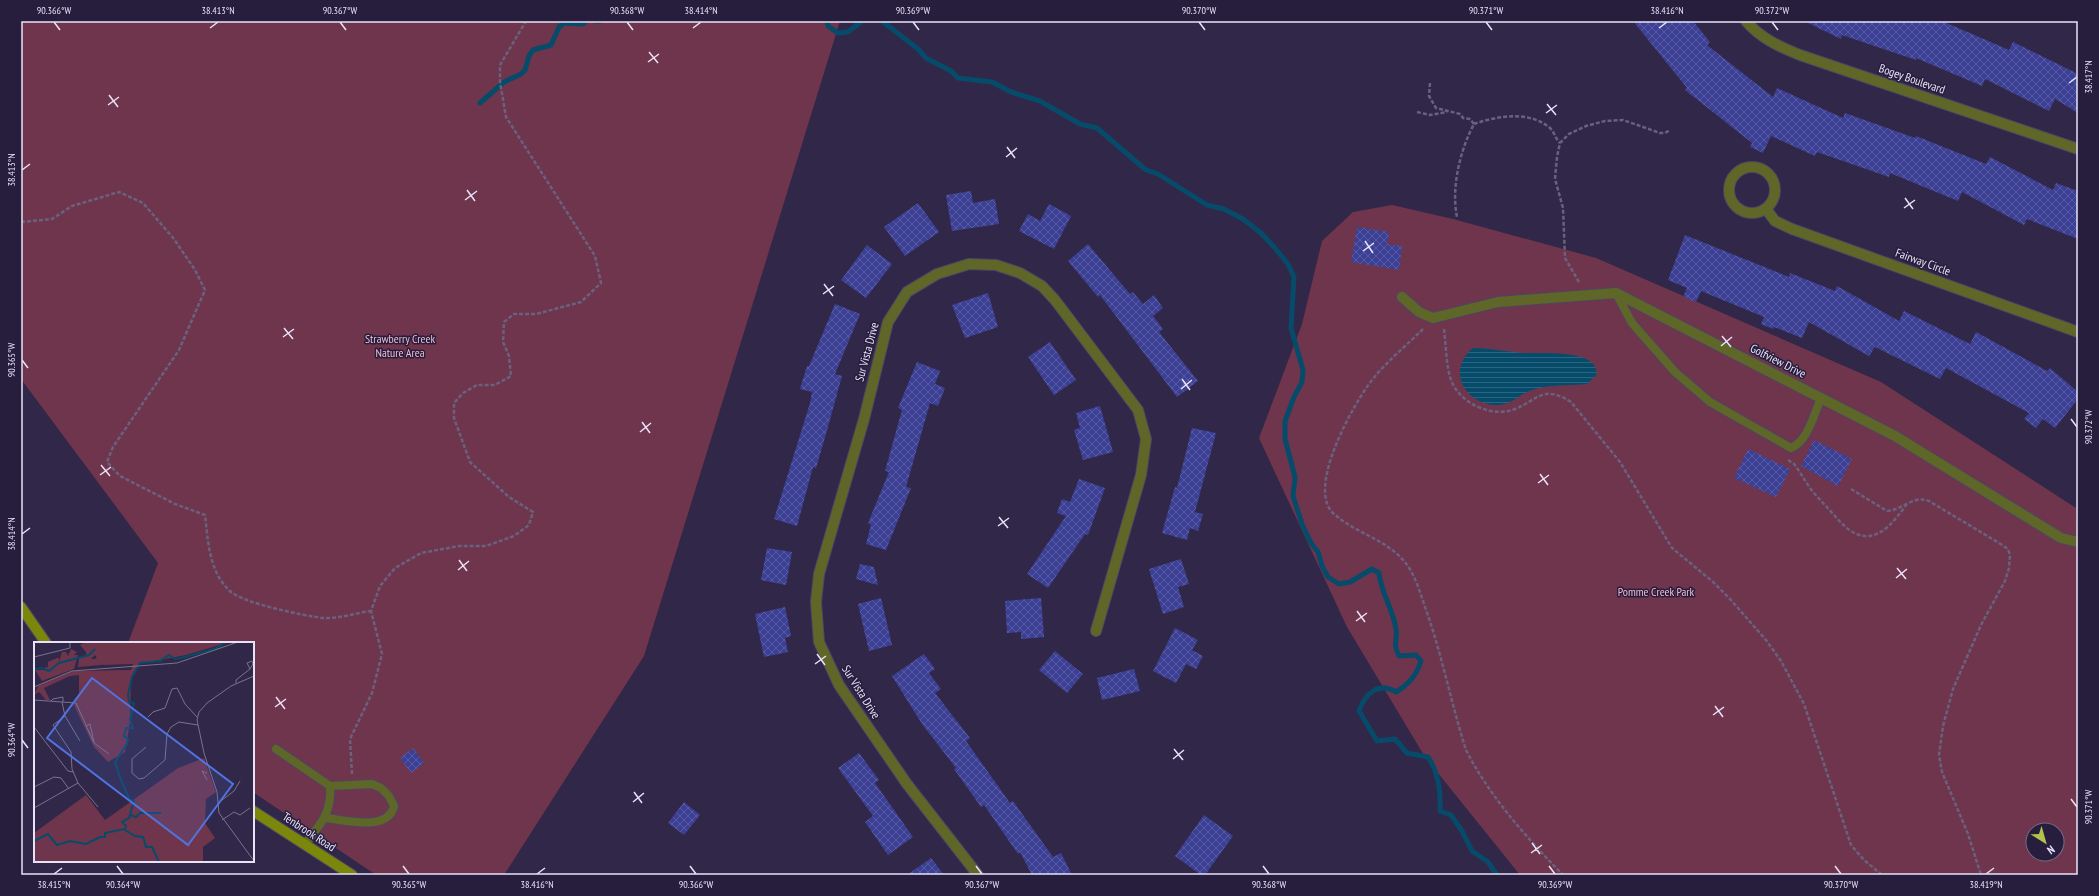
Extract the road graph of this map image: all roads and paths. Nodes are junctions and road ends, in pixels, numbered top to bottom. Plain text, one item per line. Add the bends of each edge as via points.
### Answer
1 (526, 21) edge
2 (1746, 21) edge
3 (1430, 83) dead end
4 (1417, 112) dead end
5 (1448, 112) junction
6 (1474, 124) junction
7 (1670, 130) dead end
8 (1560, 143) junction
9 (2078, 149) edge
10 (1766, 209) junction
11 (1457, 217) dead end
12 (21, 222) edge
13 (1616, 293) junction
14 (1588, 296) junction
15 (1402, 297) dead end
16 (1438, 317) junction
17 (2078, 332) edge
18 (1822, 398) junction
19 (1787, 459) dead end
20 (1850, 489) dead end
21 (1907, 503) junction
22 (2078, 542) edge
23 (21, 607) edge
24 (371, 611) junction
25 (1096, 631) dead end
26 (45, 642) edge
27 (276, 749) dead end
28 (353, 784) junction
29 (330, 786) junction
30 (254, 812) edge
31 (325, 818) junction
32 (305, 844) junction
33 (352, 875) edge
34 (978, 875) edge
35 (1562, 875) edge
36 (1882, 875) edge
37 (1981, 875) edge

1 - 24 path via 500,65 506,117 595,256 601,283 582,302 536,314 514,314 504,322 503,342 509,356 511,376 495,385 477,385 463,393 454,403 454,418 470,462 509,497 533,512 529,525 514,536 486,546 459,546 421,553 395,568 380,586
2 - 9 street, Bogey Boulevard via 1751,28 1772,43 1800,55
3 - 5 path via 1431,102 1436,108
4 - 5 path
5 - 6 path via 1460,114 1462,118 1470,119
6 - 8 path via 1505,116 1522,117 1548,126
6 - 11 path via 1460,167 1455,196
7 - 8 path via 1660,133 1623,120 1605,121 1569,134
8 - 14 path via 1555,178 1563,208 1565,258
10 - 10 street via 1754,213 1747,212 1732,202 1730,184 1741,169 1753,166 1770,175 1775,193
10 - 17 street, Fairway Circle via 1775,221 1792,229
12 - 24 path via 52,219 72,206 119,192 143,203 174,239 205,290 179,350 113,447 107,462 120,476 174,504 205,515 210,555 219,577 230,592 249,601 324,618
13 - 14 street
13 - 18 street, Golfview Drive
13 - 18 lane via 1632,323 1675,372 1710,402 1791,448 1797,446 1804,437
14 - 16 street via 1498,302
15 - 16 street via 1419,312
16 - 35 path via 1389,361 1372,379 1356,403 1332,459 1327,475 1325,497 1333,514 1391,548 1411,572 1430,621 1466,750 1518,826
16 - 36 path via 1451,379 1458,391 1474,405 1491,411 1510,411 1536,396 1546,394 1559,396 1571,402 1620,462 1672,548 1712,581 1766,640 1782,661 1804,704 1851,845 1858,855
18 - 22 street, Golfview Drive via 1895,436 2061,538
19 - 21 path via 1794,464 1824,504 1852,534 1870,537 1878,534 1890,525
20 - 21 path via 1887,511 1898,509
21 - 37 path via 1917,500 1929,501 1999,543 2010,555 2005,581 1981,624 1954,690 1943,726 1939,754 1942,772 1968,834
23 - 26 street
24 - 28 path via 382,654 372,693 350,739
25 - 34 street, Sur Vista Drive via 1141,475 1146,439 1138,410 1056,300 1042,286 1020,273 996,265 969,264 937,274 908,292 888,322 864,419 819,574 816,602 818,642 839,685 908,784
27 - 29 lane
28 - 29 lane
28 - 31 lane via 372,784 381,788 394,806 393,813 382,821 372,823
29 - 31 lane
30 - 32 street, Tenbrook Road
31 - 32 lane
32 - 33 street, Tenbrook Road

